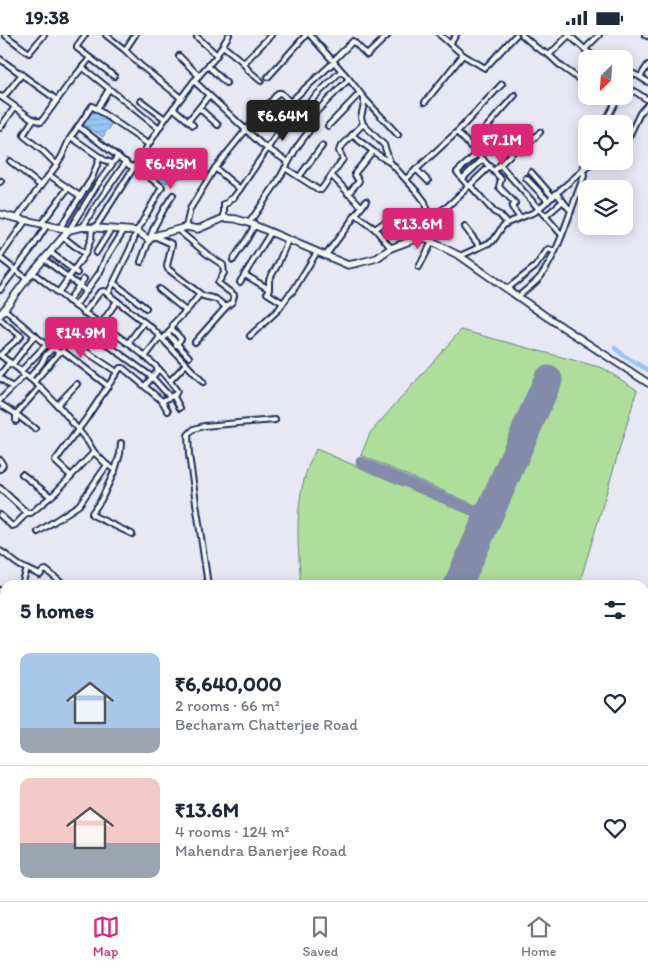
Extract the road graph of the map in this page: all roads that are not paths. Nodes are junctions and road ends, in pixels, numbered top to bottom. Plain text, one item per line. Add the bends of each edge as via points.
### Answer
1 (5, 35) edge
2 (44, 35) edge
3 (85, 35) edge
4 (106, 35) edge
5 (134, 35) edge
6 (230, 35) edge
7 (271, 35) edge
8 (308, 35) edge
9 (388, 35) edge
10 (440, 35) edge
11 (456, 35) edge
12 (516, 35) edge
13 (522, 35) edge
14 (569, 35) edge
15 (599, 35) edge
16 (197, 37) dead end
17 (450, 44) junction
18 (223, 46) junction
19 (585, 49) joint
20 (125, 50) junction
21 (217, 55) junction
22 (463, 55) junction
23 (550, 55) junction
24 (179, 56) dead end
25 (90, 58) junction
26 (0, 59) edge
27 (333, 62) junction
28 (243, 63) junction
29 (648, 65) edge
30 (208, 66) junction
31 (82, 67) junction
32 (341, 71) junction
33 (22, 74) junction
34 (633, 74) edge
35 (114, 76) dead end
36 (268, 77) dead end
37 (640, 77) junction
38 (578, 78) edge
39 (197, 79) junction
40 (349, 79) junction
41 (261, 81) dead end
42 (648, 82) edge
43 (226, 83) dead end
44 (502, 84) dead end
45 (109, 89) junction
46 (633, 91) edge
47 (360, 93) junction
48 (209, 95) junction
49 (515, 95) dead end
50 (1, 97) edge
51 (364, 98) junction
52 (57, 99) junction
53 (180, 99) junction
54 (648, 100) edge
55 (141, 101) dead end
56 (425, 101) dead end
57 (290, 103) junction
58 (648, 104) edge
59 (15, 107) junction
60 (173, 108) junction
61 (199, 108) junction
62 (97, 109) junction
63 (260, 115) junction
64 (278, 116) junction
65 (33, 119) junction
66 (164, 119) junction
67 (188, 121) junction
68 (286, 124) junction
69 (363, 124) junction
70 (193, 125) dead end
71 (218, 125) dead end
72 (78, 126) junction
73 (328, 126) dead end
74 (0, 128) edge
75 (158, 128) junction
76 (633, 128) edge
77 (245, 130) junction
78 (457, 132) junction
79 (540, 132) dead end
80 (352, 135) junction
81 (398, 135) dead end
82 (71, 137) junction
83 (148, 144) junction
84 (322, 146) dead end
85 (470, 146) junction
86 (222, 148) dead end
87 (266, 149) junction
88 (372, 151) junction
89 (227, 152) junction
90 (478, 153) junction
91 (118, 156) junction
92 (100, 157) junction
93 (483, 159) junction
94 (10, 161) dead end
95 (126, 162) junction
96 (289, 162) junction
97 (112, 163) junction
98 (390, 163) junction
99 (57, 164) junction
100 (500, 165) junction
101 (490, 166) junction
102 (134, 167) junction
103 (215, 168) junction
104 (285, 168) junction
105 (416, 169) junction
106 (583, 170) joint
107 (494, 171) junction
108 (531, 172) dead end
109 (49, 175) junction
110 (332, 176) junction
111 (299, 177) junction
112 (406, 179) junction
113 (462, 179) junction
114 (526, 179) dead end
115 (428, 181) dead end
116 (40, 185) junction
117 (469, 186) junction
118 (68, 188) junction
119 (240, 189) junction
120 (348, 194) junction
121 (173, 195) dead end
122 (554, 195) junction
123 (80, 196) junction
124 (366, 201) dead end
125 (548, 201) junction
126 (563, 201) junction
127 (362, 207) junction
128 (539, 208) junction
129 (571, 211) junction
130 (0, 214) edge
131 (356, 215) junction
132 (546, 216) junction
133 (224, 218) junction
134 (520, 218) junction
135 (17, 219) junction
136 (26, 220) junction
137 (426, 220) junction
138 (508, 223) junction
139 (44, 224) junction
140 (252, 224) junction
141 (83, 227) junction
142 (186, 227) junction
143 (465, 227) dead end
144 (60, 228) junction
145 (94, 228) junction
146 (111, 229) junction
147 (375, 229) junction
148 (69, 230) junction
149 (124, 230) junction
150 (178, 230) junction
151 (137, 231) junction
152 (271, 233) junction
153 (562, 235) junction
154 (62, 237) junction
155 (151, 238) junction
156 (415, 239) junction
157 (423, 239) junction
158 (288, 240) junction
159 (432, 241) junction
160 (480, 247) junction
161 (391, 248) junction
162 (554, 251) junction
163 (50, 252) junction
164 (317, 252) junction
165 (96, 253) dead end
166 (85, 254) junction
167 (326, 255) junction
168 (460, 256) junction
169 (0, 258) edge
170 (44, 259) junction
171 (233, 260) dead end
172 (141, 262) dead end
173 (419, 267) dead end
174 (15, 270) junction
175 (75, 271) junction
176 (32, 272) junction
177 (245, 275) junction
178 (68, 278) junction
179 (27, 279) junction
180 (84, 279) dead end
181 (240, 282) dead end
182 (114, 283) junction
183 (79, 286) junction
184 (159, 289) dead end
185 (269, 289) junction
186 (508, 289) junction
187 (0, 290) edge
188 (86, 291) junction
189 (58, 293) junction
190 (108, 294) junction
191 (200, 294) junction
192 (518, 297) junction
193 (68, 301) junction
194 (117, 301) junction
195 (283, 303) junction
196 (75, 306) junction
197 (226, 307) junction
198 (146, 308) dead end
199 (4, 309) junction
200 (186, 311) junction
201 (84, 313) junction
202 (0, 317) edge
203 (144, 322) junction
204 (101, 324) junction
205 (172, 329) junction
206 (78, 334) dead end
207 (168, 334) junction
208 (35, 335) junction
209 (250, 336) dead end
210 (162, 338) junction
211 (195, 341) dead end
212 (94, 342) junction
213 (128, 343) junction
214 (177, 344) junction
215 (49, 346) junction
216 (172, 349) junction
217 (87, 352) junction
218 (59, 353) junction
219 (0, 355) edge
220 (145, 357) junction
221 (189, 357) dead end
222 (11, 363) junction
223 (186, 364) junction
224 (159, 369) junction
225 (20, 371) junction
226 (117, 372) junction
227 (0, 375) edge
228 (24, 376) junction
229 (152, 377) junction
230 (29, 378) junction
231 (0, 379) edge
232 (170, 381) junction
233 (34, 382) junction
234 (203, 382) dead end
235 (648, 383) edge
236 (77, 384) dead end
237 (108, 386) junction
238 (145, 386) junction
239 (12, 387) junction
240 (40, 387) junction
241 (0, 391) edge
242 (5, 394) junction
243 (172, 396) junction
244 (0, 400) edge
245 (162, 401) junction
246 (0, 404) edge
247 (57, 405) junction
248 (180, 408) dead end
249 (168, 411) dead end
250 (16, 414) junction
251 (275, 420) dead end
252 (16, 421) dead end
253 (35, 429) dead end
254 (77, 430) junction
255 (121, 443) dead end
256 (94, 452) junction
257 (0, 460) edge
258 (107, 465) junction
259 (0, 469) edge
260 (115, 470) junction
261 (22, 473) dead end
262 (71, 476) junction
263 (0, 488) edge
264 (50, 496) junction
265 (28, 513) junction
266 (0, 515) edge
267 (38, 532) dead end
268 (132, 534) dead end
269 (0, 551) edge
270 (27, 569) junction
271 (24, 580) edge
272 (58, 580) edge
273 (207, 580) edge

1 - 2 street via 29,53
3 - 25 street via 77,47
4 - 20 street
5 - 20 street
6 - 18 street
7 - 28 street
8 - 27 street
8 - 36 street
9 - 27 street via 367,55 353,41
10 - 17 street
11 - 17 street
12 - 22 street via 485,68
13 - 23 street
14 - 19 street
14 - 23 street
15 - 19 street
16 - 21 street
17 - 22 street
18 - 21 street
18 - 28 street
20 - 53 street
21 - 30 street
22 - 56 street
23 - 38 street
24 - 39 street
25 - 31 street
25 - 35 street
26 - 33 street
27 - 32 street
27 - 57 street
28 - 41 street
29 - 37 street
30 - 39 street
30 - 43 street
31 - 45 street
31 - 52 street
32 - 40 street
32 - 68 street
33 - 50 street
33 - 52 street
34 - 37 street
37 - 42 street
39 - 48 street
39 - 53 street
40 - 47 street
40 - 96 street via 305,123 308,131
44 - 78 street
45 - 62 street
45 - 75 street
46 - 54 street
47 - 51 street
47 - 73 street
48 - 61 street
48 - 77 street
49 - 85 street
50 - 59 street
51 - 69 street
51 - 81 street
52 - 65 street via 42,122
53 - 60 street
55 - 66 street
57 - 63 street via 278,93
57 - 64 street
58 - 76 street
59 - 65 street
59 - 74 street
60 - 66 street
60 - 67 street
61 - 67 street
61 - 71 street
62 - 72 street via 91,107
62 - 83 street
63 - 64 street via 272,122
63 - 77 street
64 - 68 street
65 - 99 street via 24,136
66 - 75 street
67 - 70 street
68 - 87 street
69 - 80 street
69 - 98 street via 384,145
72 - 82 street
72 - 91 street
75 - 83 street
77 - 87 street
77 - 89 street
78 - 85 street
78 - 105 street
79 - 100 street via 522,151 516,149
80 - 88 street
80 - 110 street via 339,149 343,159
82 - 92 street
82 - 99 street
83 - 102 street
84 - 111 street
85 - 90 street
86 - 89 street
87 - 96 street
87 - 119 street
88 - 98 street
88 - 120 street via 355,173 360,181
89 - 103 street
90 - 93 street
90 - 113 street via 457,172
91 - 95 street
91 - 97 street
92 - 97 street
92 - 123 street
93 - 101 street
93 - 113 street
94 - 116 street
95 - 102 street
95 - 141 street
96 - 104 street
97 - 148 street
98 - 112 street
99 - 109 street
100 - 107 street
100 - 128 street
101 - 107 street
101 - 117 street
102 - 145 street
102 - 151 street via 162,187
103 - 119 street
103 - 142 street via 190,209
104 - 111 street
104 - 140 street
105 - 112 street
105 - 115 street
106 - 122 street
106 - 129 street via 584,176
107 - 134 street via 502,179 500,187 515,203 512,207
108 - 122 street
109 - 116 street
109 - 118 street
110 - 111 street via 320,191
110 - 120 street
112 - 137 street via 425,202
113 - 117 street
114 - 125 street
116 - 135 street
117 - 137 street via 447,207
117 - 138 street
118 - 123 street
118 - 139 street
119 - 133 street via 224,204
120 - 127 street
121 - 155 street
122 - 125 street
122 - 126 street
123 - 144 street
124 - 127 street
125 - 128 street
126 - 129 street
126 - 132 street
127 - 131 street
128 - 132 street
128 - 134 street
129 - 153 street
130 - 135 street
131 - 147 street
131 - 167 street
132 - 153 street
133 - 140 street
133 - 142 street via 198,229
134 - 138 street
135 - 136 street
136 - 139 street
136 - 169 street
137 - 157 street
138 - 160 street via 495,240
139 - 144 street
139 - 174 street via 34,247
140 - 152 street
140 - 171 street via 247,239
141 - 145 street
141 - 148 street
142 - 150 street
143 - 160 street
144 - 148 street
145 - 146 street
145 - 166 street
146 - 149 street
146 - 165 street
147 - 156 street via 395,215
147 - 161 street
148 - 154 street
149 - 151 street
149 - 188 street
150 - 155 street
150 - 197 street via 223,265 224,273 218,283 234,295
151 - 155 street
151 - 182 street
152 - 158 street
152 - 177 street
153 - 162 street
154 - 163 street
154 - 166 street
155 - 172 street
155 - 191 street via 172,244 168,269
156 - 157 street
156 - 161 street
157 - 159 street
158 - 164 street
158 - 185 street via 269,280
159 - 168 street
159 - 173 street
160 - 168 street
161 - 167 street via 377,258 348,265
162 - 186 street via 548,249 535,267
162 - 192 street via 540,278
163 - 170 street
163 - 175 street
164 - 167 street
164 - 195 street
166 - 175 street
168 - 186 street
169 - 174 street
170 - 176 street
170 - 178 street
174 - 179 street
174 - 187 street
175 - 178 street
176 - 179 street
176 - 189 street
177 - 181 street
177 - 185 street
178 - 183 street
178 - 189 street
179 - 199 street
180 - 183 street
182 - 190 street
182 - 198 street
183 - 188 street
183 - 193 street
184 - 200 street
185 - 195 street via 267,293
186 - 192 street
188 - 196 street
189 - 193 street
190 - 194 street
190 - 201 street via 100,291
191 - 197 street via 216,299
191 - 200 street
192 - 235 street
193 - 196 street
194 - 203 street
194 - 204 street
195 - 209 street
196 - 201 street
197 - 211 street
199 - 202 street
199 - 208 street
200 - 205 street
201 - 204 street
202 - 219 street via 21,336
203 - 210 street
203 - 213 street
204 - 213 street
205 - 207 street
205 - 214 street via 181,339
206 - 212 street
207 - 210 street
207 - 214 street
208 - 215 street
208 - 222 street
210 - 216 street
210 - 220 street
212 - 217 street
212 - 229 street via 99,339
213 - 220 street
214 - 216 street
214 - 221 street
215 - 217 street via 64,337
215 - 218 street
215 - 225 street
215 - 230 street via 41,364
216 - 223 street
217 - 226 street
218 - 233 street
218 - 237 street via 65,352
219 - 222 street
220 - 224 street
222 - 225 street
222 - 227 street
223 - 232 street
223 - 234 street
224 - 229 street
224 - 232 street
225 - 228 street
226 - 237 street
226 - 238 street via 123,368
228 - 230 street
228 - 239 street
229 - 238 street
229 - 243 street
230 - 233 street
231 - 239 street
232 - 243 street via 177,391
233 - 240 street
236 - 247 street
237 - 254 street
238 - 245 street
239 - 242 street
240 - 247 street
240 - 250 street
241 - 242 street
242 - 244 street
243 - 245 street
243 - 248 street
245 - 249 street
246 - 250 street
247 - 254 street
250 - 252 street
250 - 253 street
251 - 273 street via 204,426 188,435
254 - 256 street
254 - 262 street via 55,461
255 - 260 street
256 - 258 street
256 - 262 street
257 - 259 street via 3,465
258 - 260 street
258 - 267 street via 79,505
260 - 268 street via 92,515
261 - 264 street
262 - 264 street
263 - 265 street
264 - 265 street
265 - 266 street via 15,526
269 - 270 street
270 - 271 street
270 - 272 street via 40,575 46,570

